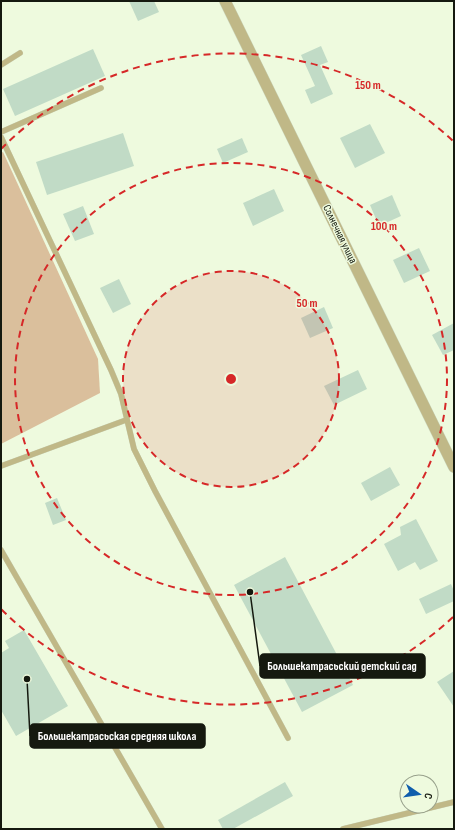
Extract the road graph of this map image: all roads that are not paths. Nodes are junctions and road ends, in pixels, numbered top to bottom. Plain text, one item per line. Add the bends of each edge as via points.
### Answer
1 (225, 1) edge
2 (20, 53) dead end
3 (1, 64) edge
4 (100, 88) dead end
5 (1, 132) edge
6 (1, 137) edge
7 (126, 420) junction
8 (1, 466) edge
9 (454, 467) edge
10 (1, 550) edge
11 (288, 738) dead end
12 (454, 802) edge
13 (162, 829) edge
14 (343, 829) edge

1 - 9 street, Солнечная улица
2 - 3 lane
4 - 5 lane
6 - 7 lane via 111,370 121,394
7 - 8 lane
7 - 11 lane via 134,449 155,491
10 - 13 lane
12 - 14 lane

